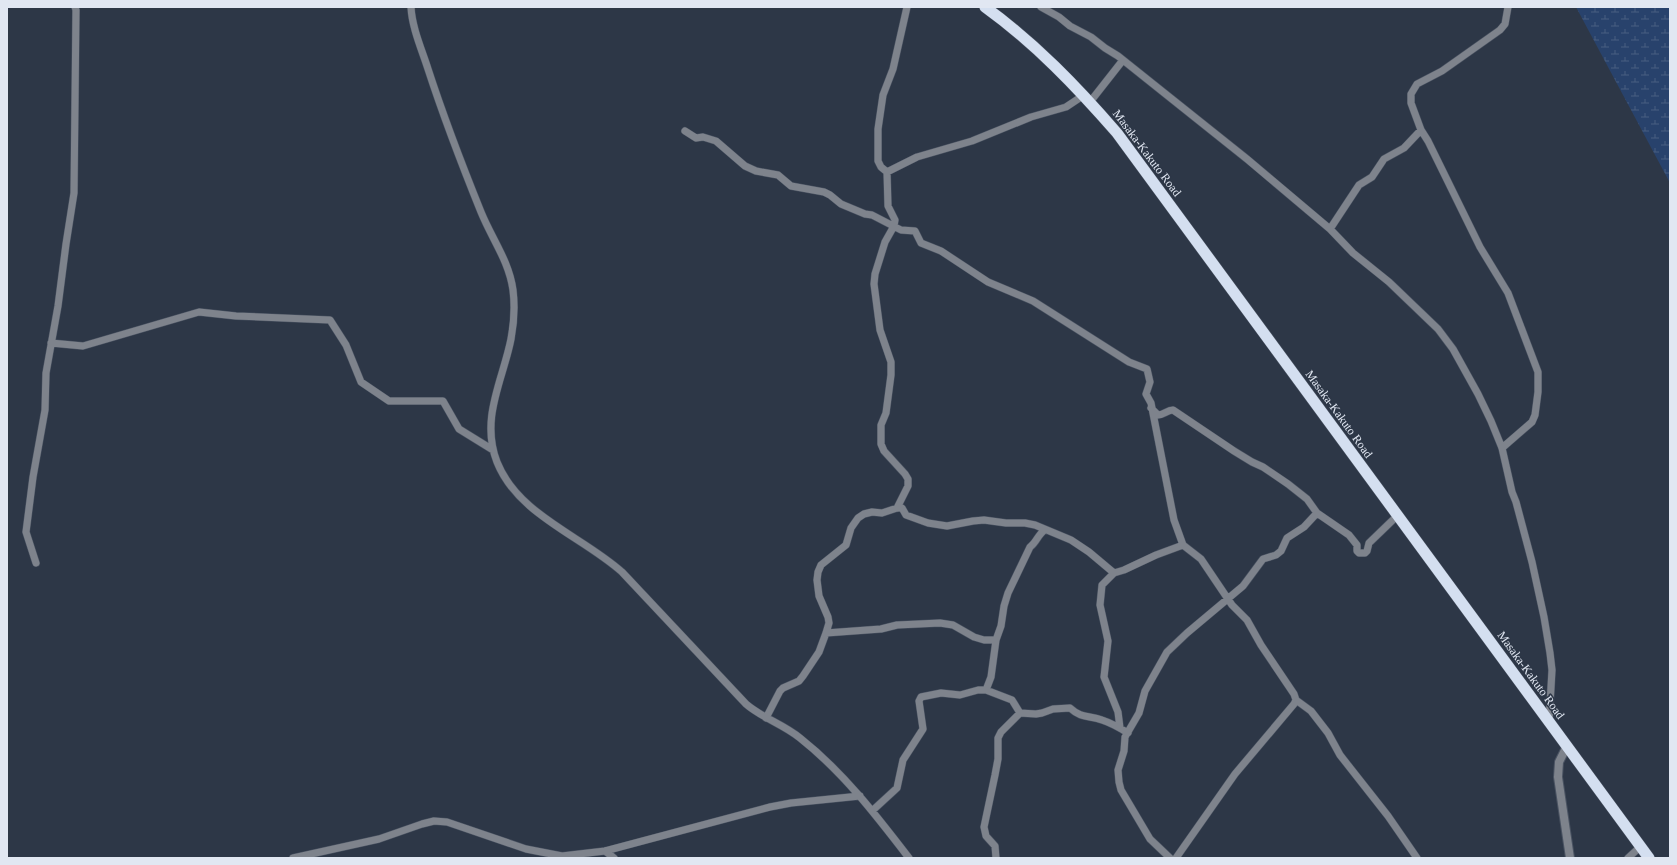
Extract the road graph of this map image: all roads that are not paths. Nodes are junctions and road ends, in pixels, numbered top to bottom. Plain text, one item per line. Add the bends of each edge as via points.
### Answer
1 (75, 7) edge
2 (411, 7) edge
3 (906, 7) edge
4 (985, 7) edge
5 (1041, 7) edge
6 (1508, 7) edge
7 (1123, 60) junction
8 (1087, 98) junction
9 (1421, 130) junction
10 (685, 131) dead end
11 (887, 172) junction
12 (894, 226) junction
13 (1330, 229) junction
14 (51, 343) junction
15 (1151, 408) junction
16 (1502, 448) junction
17 (494, 450) junction
18 (897, 508) junction
19 (1317, 513) junction
20 (1398, 516) junction
21 (1045, 530) junction
22 (1183, 545) junction
23 (36, 563) dead end
24 (1114, 573) junction
25 (1228, 598) junction
26 (826, 633) junction
27 (996, 640) junction
28 (986, 690) junction
29 (1296, 700) junction
30 (1020, 713) junction
31 (766, 718) junction
32 (1549, 722) junction
33 (1120, 728) junction
34 (1128, 733) junction
35 (1567, 746) junction
36 (860, 796) junction
37 (872, 811) junction
38 (1640, 847) junction
39 (605, 851) junction
40 (293, 858) edge
41 (614, 858) edge
42 (909, 858) edge
43 (996, 858) edge
44 (1170, 858) edge
45 (1176, 858) edge
46 (1417, 858) edge
47 (1570, 858) edge
48 (1628, 858) edge
49 (1649, 858) edge

1 - 14 street via 74,194
2 - 17 street via 422,52 448,130 482,214 504,258 513,289 514,320 511,340 498,383 491,421
3 - 11 street via 893,69 883,95 879,116 878,160
4 - 8 highway, Masaka-Kakuto Road via 1036,48
5 - 7 street
6 - 9 street via 1505,24 1500,30 1442,71 1417,84 1411,94 1411,103
7 - 8 street
7 - 13 street
8 - 11 street via 972,141 917,157
8 - 20 highway, Masaka-Kakuto Road via 1126,146
9 - 13 street via 1404,148 1384,159 1372,177 1359,185
9 - 16 street via 1480,247 1508,293 1538,372 1538,392 1532,422
10 - 12 street via 696,138 716,140 745,166 756,171 778,175 791,186 824,192 841,204
11 - 12 street via 888,206
12 - 15 street via 901,230 915,231 921,243 940,250 988,282 1033,301 1130,362 1147,369 1150,382 1146,394
12 - 18 street via 885,242 874,284 880,330 891,362 886,412 881,425 881,444 908,479 908,486
13 - 16 street via 1446,338 1478,394
14 - 17 street via 83,346 199,312 330,320 346,345 361,382 388,401 443,401 459,429
14 - 23 street via 46,373 45,410 26,532
15 - 19 street via 1158,415 1170,410 1176,411 1288,484 1307,499
15 - 22 street via 1174,520
16 - 32 street via 1544,616 1552,670
17 - 31 street via 504,475 528,504 544,518 610,561 746,704
18 - 21 street via 902,508 906,515 947,526 984,520 1025,523
18 - 26 street via 882,513 864,514 858,518 849,532 846,545 821,565 817,580 819,596 828,617
19 - 20 street via 1349,535 1362,554 1367,551 1369,543
19 - 25 street via 1304,528 1287,538 1280,551 1263,560 1243,586
20 - 32 highway, Masaka-Kakuto Road
21 - 24 street via 1071,540
21 - 27 street via 1040,533 1024,557 1008,593
22 - 24 street
22 - 25 street via 1201,559
24 - 33 street via 1102,585 1100,605 1108,641 1104,677 1118,712
25 - 29 street via 1246,620
25 - 34 street via 1167,652 1145,691 1139,713
26 - 27 street via 940,623 953,625 974,637
26 - 31 street via 803,676 799,681 783,688
27 - 28 street via 991,677
28 - 30 street via 1012,700
28 - 37 street via 960,695 941,693 920,699 923,729 903,760 897,788
29 - 45 street via 1235,774
29 - 46 street via 1311,712 1328,733 1340,755
30 - 33 street via 1042,713 1053,709 1070,708 1075,713 1101,719
30 - 43 street via 998,738 995,775 985,816 986,836 995,846
31 - 36 street via 812,747
32 - 35 highway, Masaka-Kakuto Road
33 - 34 street
34 - 44 street via 1119,765 1119,782 1150,839
35 - 38 highway, Masaka-Kakuto Road
35 - 47 street via 1559,762 1558,777
36 - 37 street
36 - 39 street via 770,807
37 - 42 street
38 - 48 street
38 - 49 highway, Masaka-Kakuto Road
39 - 40 street via 555,855 526,849 447,822 434,822 380,838
39 - 41 street

